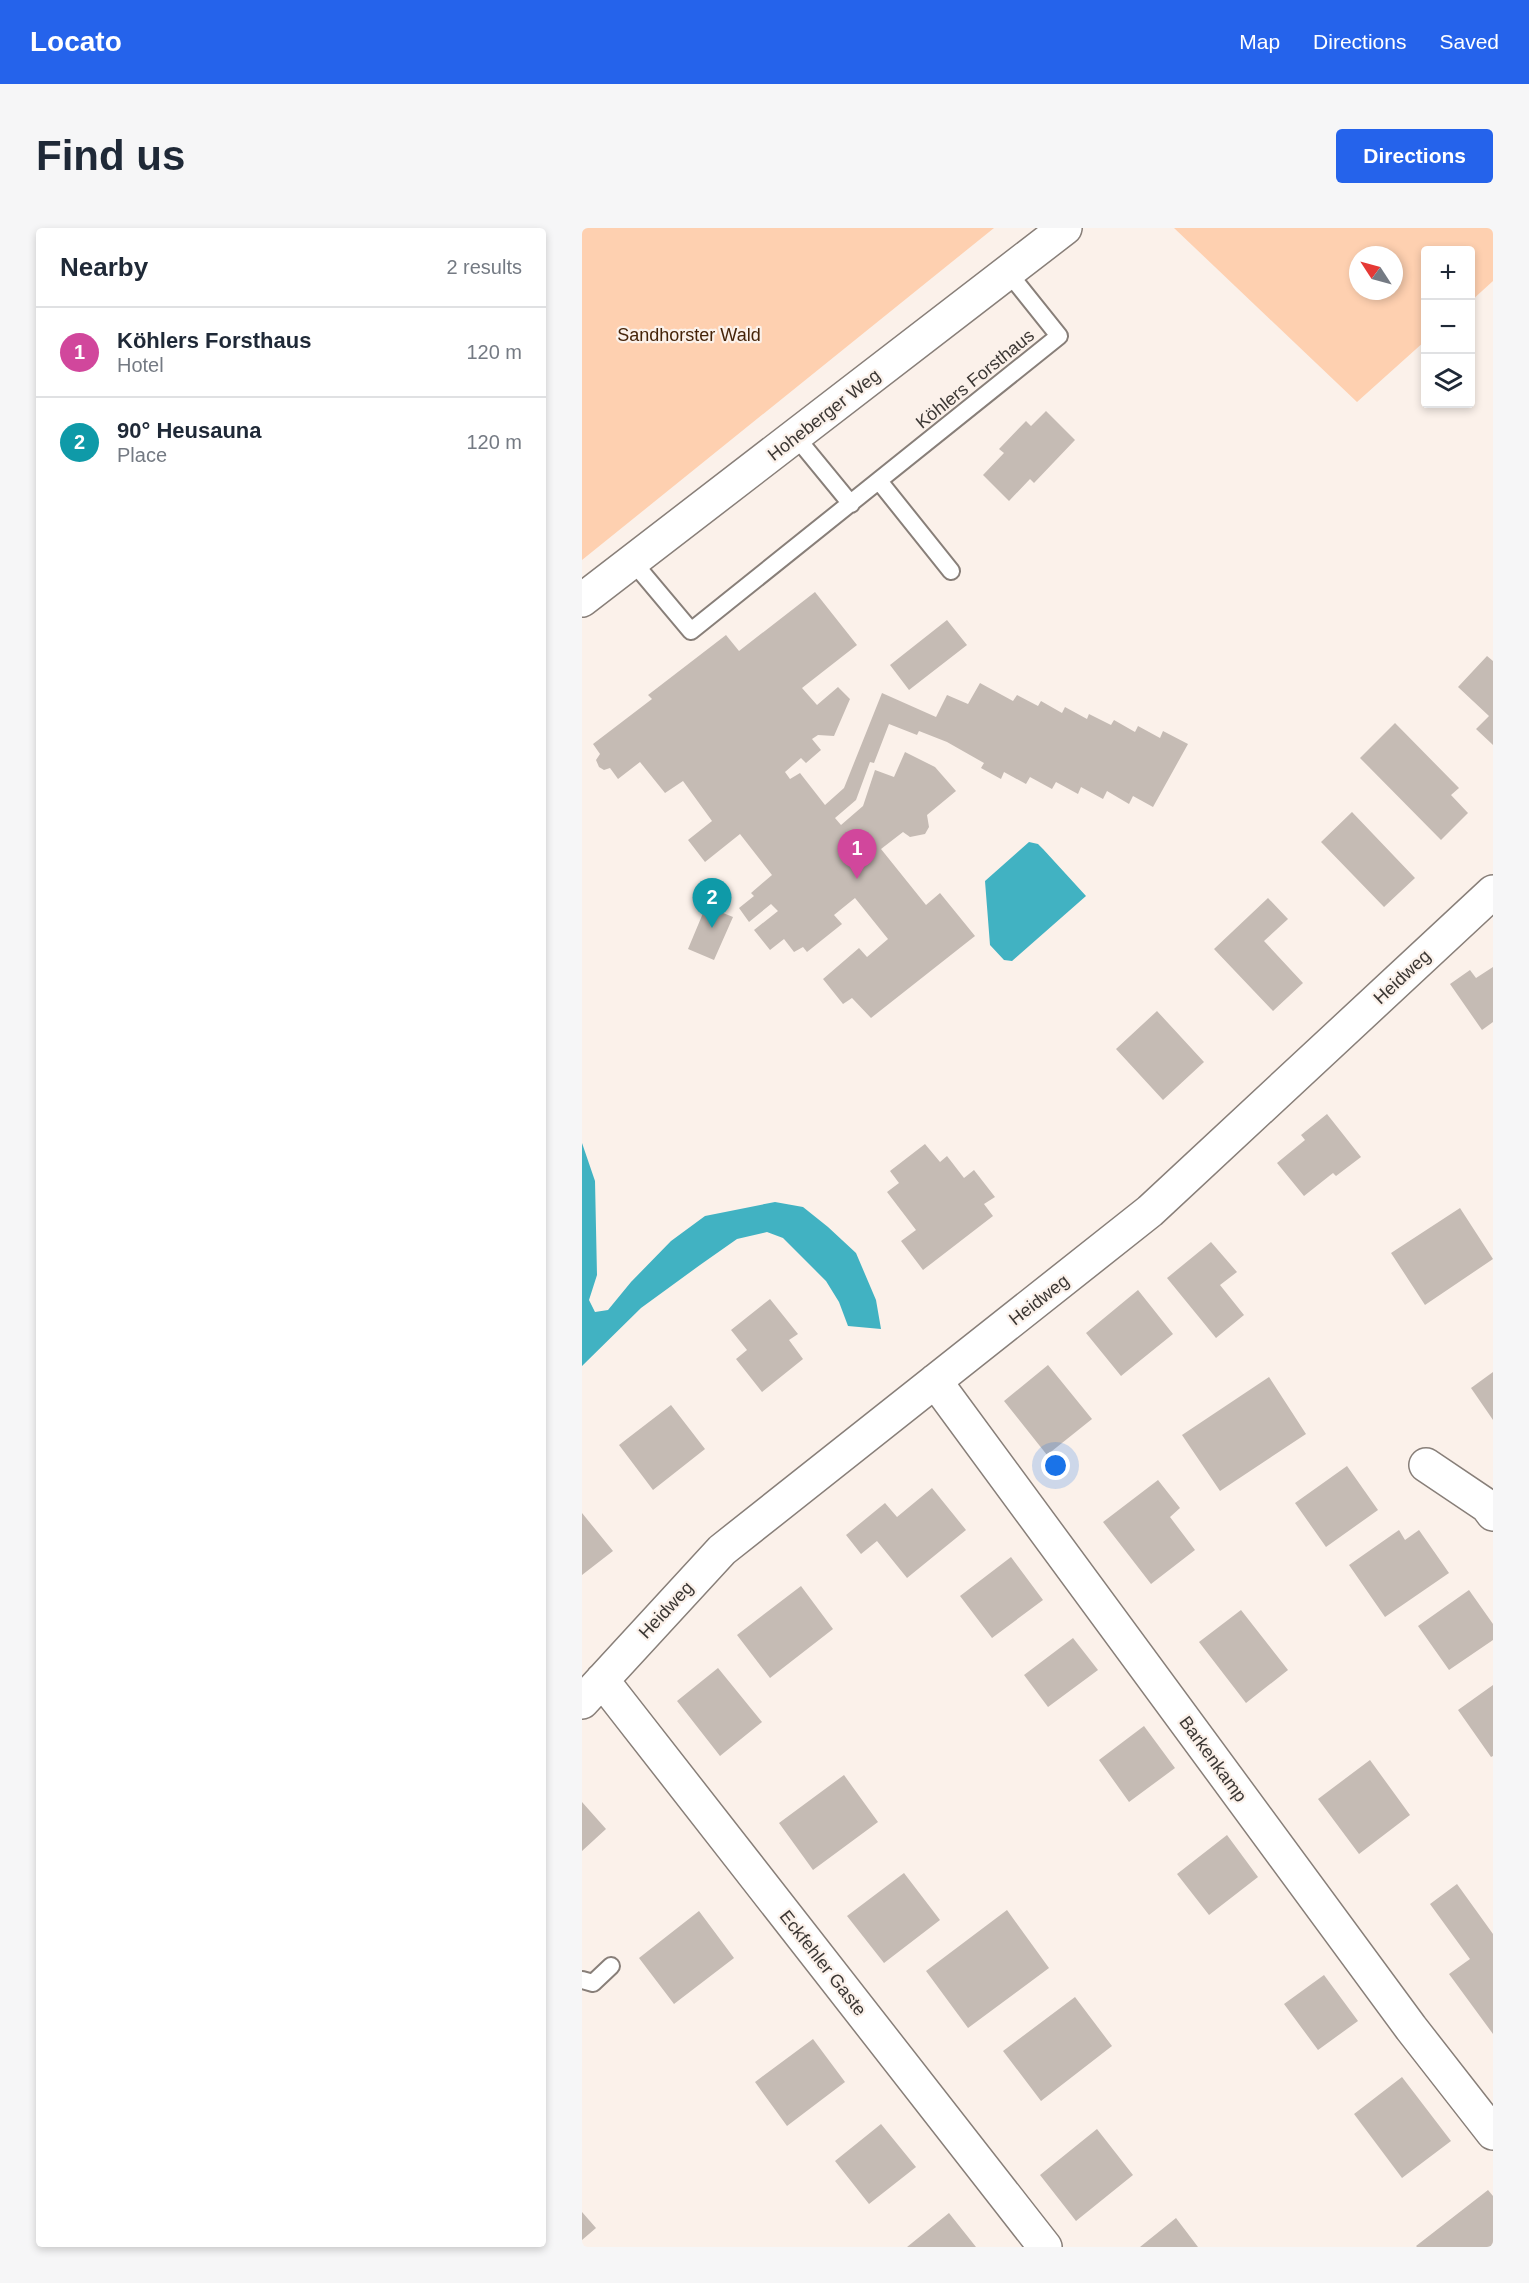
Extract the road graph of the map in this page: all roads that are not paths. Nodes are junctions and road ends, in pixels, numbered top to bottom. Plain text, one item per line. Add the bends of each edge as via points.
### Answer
1 (1065, 228) edge
2 (1007, 271) junction
3 (796, 437) junction
4 (879, 481) junction
5 (850, 504) junction
6 (633, 562) junction
7 (951, 571) dead end
8 (582, 600) edge
9 (1493, 893) edge
10 (935, 1381) junction
11 (1426, 1465) dead end
12 (1493, 1514) edge
13 (592, 1691) edge
14 (611, 1966) dead end
15 (582, 1980) edge
16 (1493, 2133) edge
17 (1044, 2247) edge

1 - 2 street, Hoheberger Weg
2 - 3 street, Hoheberger Weg
2 - 4 lane, Köhlers Forsthaus via 1059,336
3 - 5 lane
3 - 6 street, Hoheberger Weg
4 - 5 lane, Köhlers Forsthaus
4 - 7 lane
5 - 6 lane, Köhlers Forsthaus via 691,631
6 - 8 street, Hoheberger Weg
9 - 10 street, Heidweg via 1150,1211
10 - 13 street, Heidweg via 722,1550
10 - 16 street, Barkenkamp via 1411,2028
11 - 12 street
13 - 17 street, Eckfehler Gaste
14 - 15 lane via 593,1983

